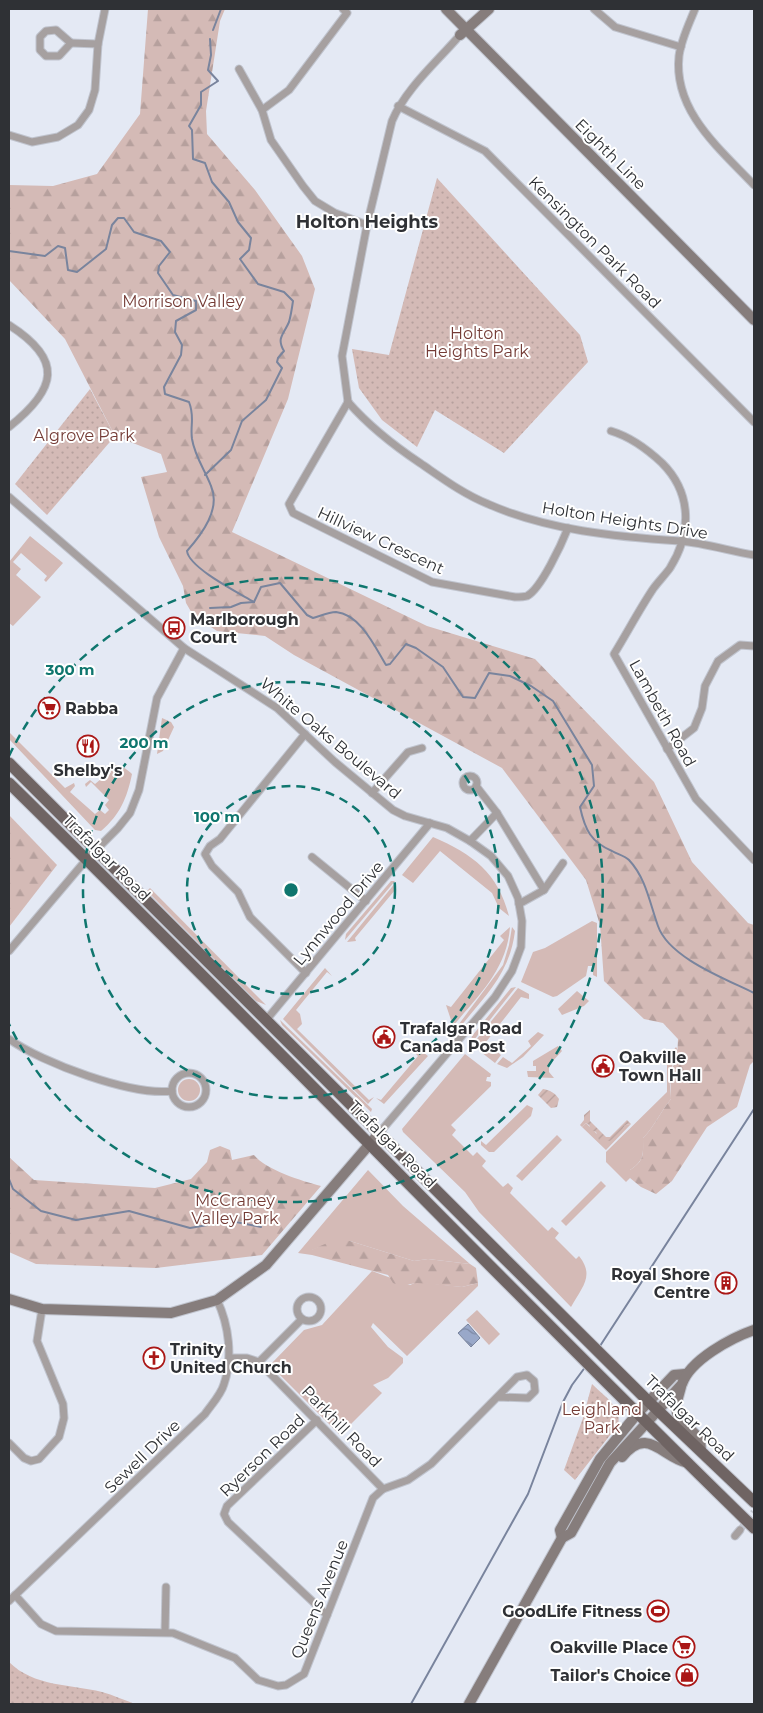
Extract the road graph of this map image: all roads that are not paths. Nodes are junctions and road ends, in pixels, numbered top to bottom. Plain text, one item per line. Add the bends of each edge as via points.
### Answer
1 (105, 9) edge
2 (343, 9) edge
3 (446, 9) edge
4 (489, 9) edge
5 (594, 9) edge
6 (695, 9) edge
7 (463, 32) junction
8 (71, 43) junction
9 (98, 44) junction
10 (682, 47) junction
11 (239, 69) dead end
12 (398, 106) junction
13 (262, 110) junction
14 (9, 135) edge
15 (754, 185) edge
16 (367, 224) junction
17 (754, 320) edge
18 (9, 325) edge
19 (348, 402) junction
20 (754, 422) edge
21 (9, 427) edge
22 (611, 431) dead end
23 (9, 498) edge
24 (568, 528) junction
25 (681, 541) junction
26 (754, 555) edge
27 (754, 646) edge
28 (184, 648) junction
29 (305, 734) junction
30 (422, 748) dead end
31 (667, 749) junction
32 (9, 762) edge
33 (9, 783) edge
34 (476, 786) dead end
35 (372, 792) junction
36 (497, 813) junction
37 (430, 823) junction
38 (470, 841) junction
39 (95, 850) junction
40 (312, 857) dead end
41 (86, 860) junction
42 (754, 860) edge
43 (563, 863) dead end
44 (544, 890) junction
45 (366, 901) junction
46 (519, 904) junction
47 (9, 951) edge
48 (306, 973) junction
49 (267, 1019) junction
50 (9, 1039) edge
51 (172, 1090) junction
52 (380, 1132) junction
53 (370, 1144) junction
54 (9, 1299) edge
55 (218, 1300) junction
56 (42, 1310) junction
57 (302, 1319) dead end
58 (754, 1330) edge
59 (230, 1358) junction
60 (259, 1362) junction
61 (684, 1379) junction
62 (498, 1397) junction
63 (648, 1401) junction
64 (657, 1410) junction
65 (641, 1418) junction
66 (317, 1420) junction
67 (9, 1443) edge
68 (701, 1451) junction
69 (688, 1463) junction
70 (603, 1475) junction
71 (383, 1489) junction
72 (754, 1502) edge
73 (754, 1528) edge
74 (740, 1530) tunnel mouth
75 (735, 1536) dead end
76 (562, 1538) junction
77 (166, 1588) dead end
78 (15, 1595) junction
79 (9, 1601) edge
80 (327, 1615) junction
81 (165, 1632) junction
82 (469, 1704) edge

1 - 9 street
2 - 13 street via 347,13 289,90
3 - 7 street, Eighth Line
4 - 7 street
5 - 10 street via 615,27
6 - 10 street
7 - 12 street
7 - 17 street, Eighth Line
8 - 8 street via 60,32 51,30 43,34 38,46 42,54 51,58 59,56
8 - 9 street
9 - 14 street via 94,90 89,110 78,125 58,137 32,142
10 - 15 street via 679,72 689,108 703,130
11 - 13 street
12 - 16 street
12 - 20 street, Kensington Park Road via 485,151
13 - 16 street via 270,140 314,201 335,213
16 - 19 street via 342,356
18 - 21 street via 26,336 49,368 44,390
19 - 24 street, Holton Heights Drive via 363,420 389,441 453,486 486,504 518,516
19 - 24 street, Hillview Crescent via 289,504 294,514 432,582 515,597 526,596 533,591 556,556
22 - 25 street, Lambeth Road via 626,436 653,454 673,475 685,500 686,528
23 - 28 street, White Oaks Boulevard
24 - 25 street, Holton Heights Drive
25 - 26 street, Holton Heights Drive
25 - 31 street, Lambeth Road via 670,567 614,654
27 - 31 street via 740,646 718,661 705,686 702,708 694,728
28 - 29 street, White Oaks Boulevard via 277,708
28 - 39 street via 157,698 135,801 118,828
29 - 35 street, White Oaks Boulevard
29 - 48 street via 220,839 204,854 238,892 250,917
30 - 35 street via 408,752
31 - 42 street, Lambeth Road via 696,799
32 - 39 main road, Trafalgar Road
33 - 41 main road, Trafalgar Road
34 - 36 street
35 - 37 street, White Oaks Boulevard via 393,810
36 - 38 street
36 - 44 street
37 - 38 street, White Oaks Boulevard
37 - 45 street, Lynnwood Drive
38 - 46 street, White Oaks Boulevard via 500,866 514,887
39 - 41 street
39 - 49 main road, Trafalgar Road
40 - 45 street
41 - 47 street
41 - 53 main road, Trafalgar Road
43 - 44 street
44 - 46 street
45 - 48 street, Lynnwood Drive
46 - 52 street, White Oaks Boulevard via 521,947 508,978
48 - 49 street, Lynnwood Drive
49 - 52 main road, Trafalgar Road
50 - 51 street via 50,1062 107,1081 138,1090
51 - 51 street via 178,1103 188,1107 202,1101 206,1090 201,1078 188,1074 176,1080
52 - 53 street, White Oaks Boulevard
52 - 63 main road, Trafalgar Road
53 - 55 street, White Oaks Boulevard via 266,1265
53 - 65 main road, Trafalgar Road
54 - 56 street
55 - 56 street via 171,1313
55 - 59 street, Sewell Drive
56 - 67 street via 37,1341 63,1404 64,1418 59,1437 39,1459 31,1462
57 - 60 street
58 - 61 street via 720,1346
59 - 60 street
59 - 78 street, Sewell Drive via 224,1386 206,1414
60 - 66 street, Parkhill Road
61 - 63 street via 674,1375
61 - 64 street
61 - 68 street via 677,1412 700,1439
62 - 62 street via 528,1398 535,1390 534,1381 526,1375 517,1377
62 - 71 street via 431,1464 408,1480
63 - 64 main road, Trafalgar Road
63 - 65 street
64 - 65 street
64 - 68 main road, Trafalgar Road
65 - 69 main road, Trafalgar Road
65 - 70 street
65 - 76 street via 600,1459 560,1530
66 - 71 street, Parkhill Road
66 - 80 street, Ryerson Road via 227,1506 224,1514 228,1522
68 - 72 main road, Trafalgar Road
69 - 70 street via 675,1460 654,1444 638,1444
69 - 73 main road, Trafalgar Road
70 - 76 street via 571,1533
71 - 80 street, Queens Avenue via 373,1498
74 - 75 street
76 - 82 street
77 - 81 street
78 - 79 street, Sewell Drive
78 - 81 street, Queens Avenue via 31,1616 56,1631
80 - 81 street, Queens Avenue via 304,1674 278,1686 258,1680 235,1658

